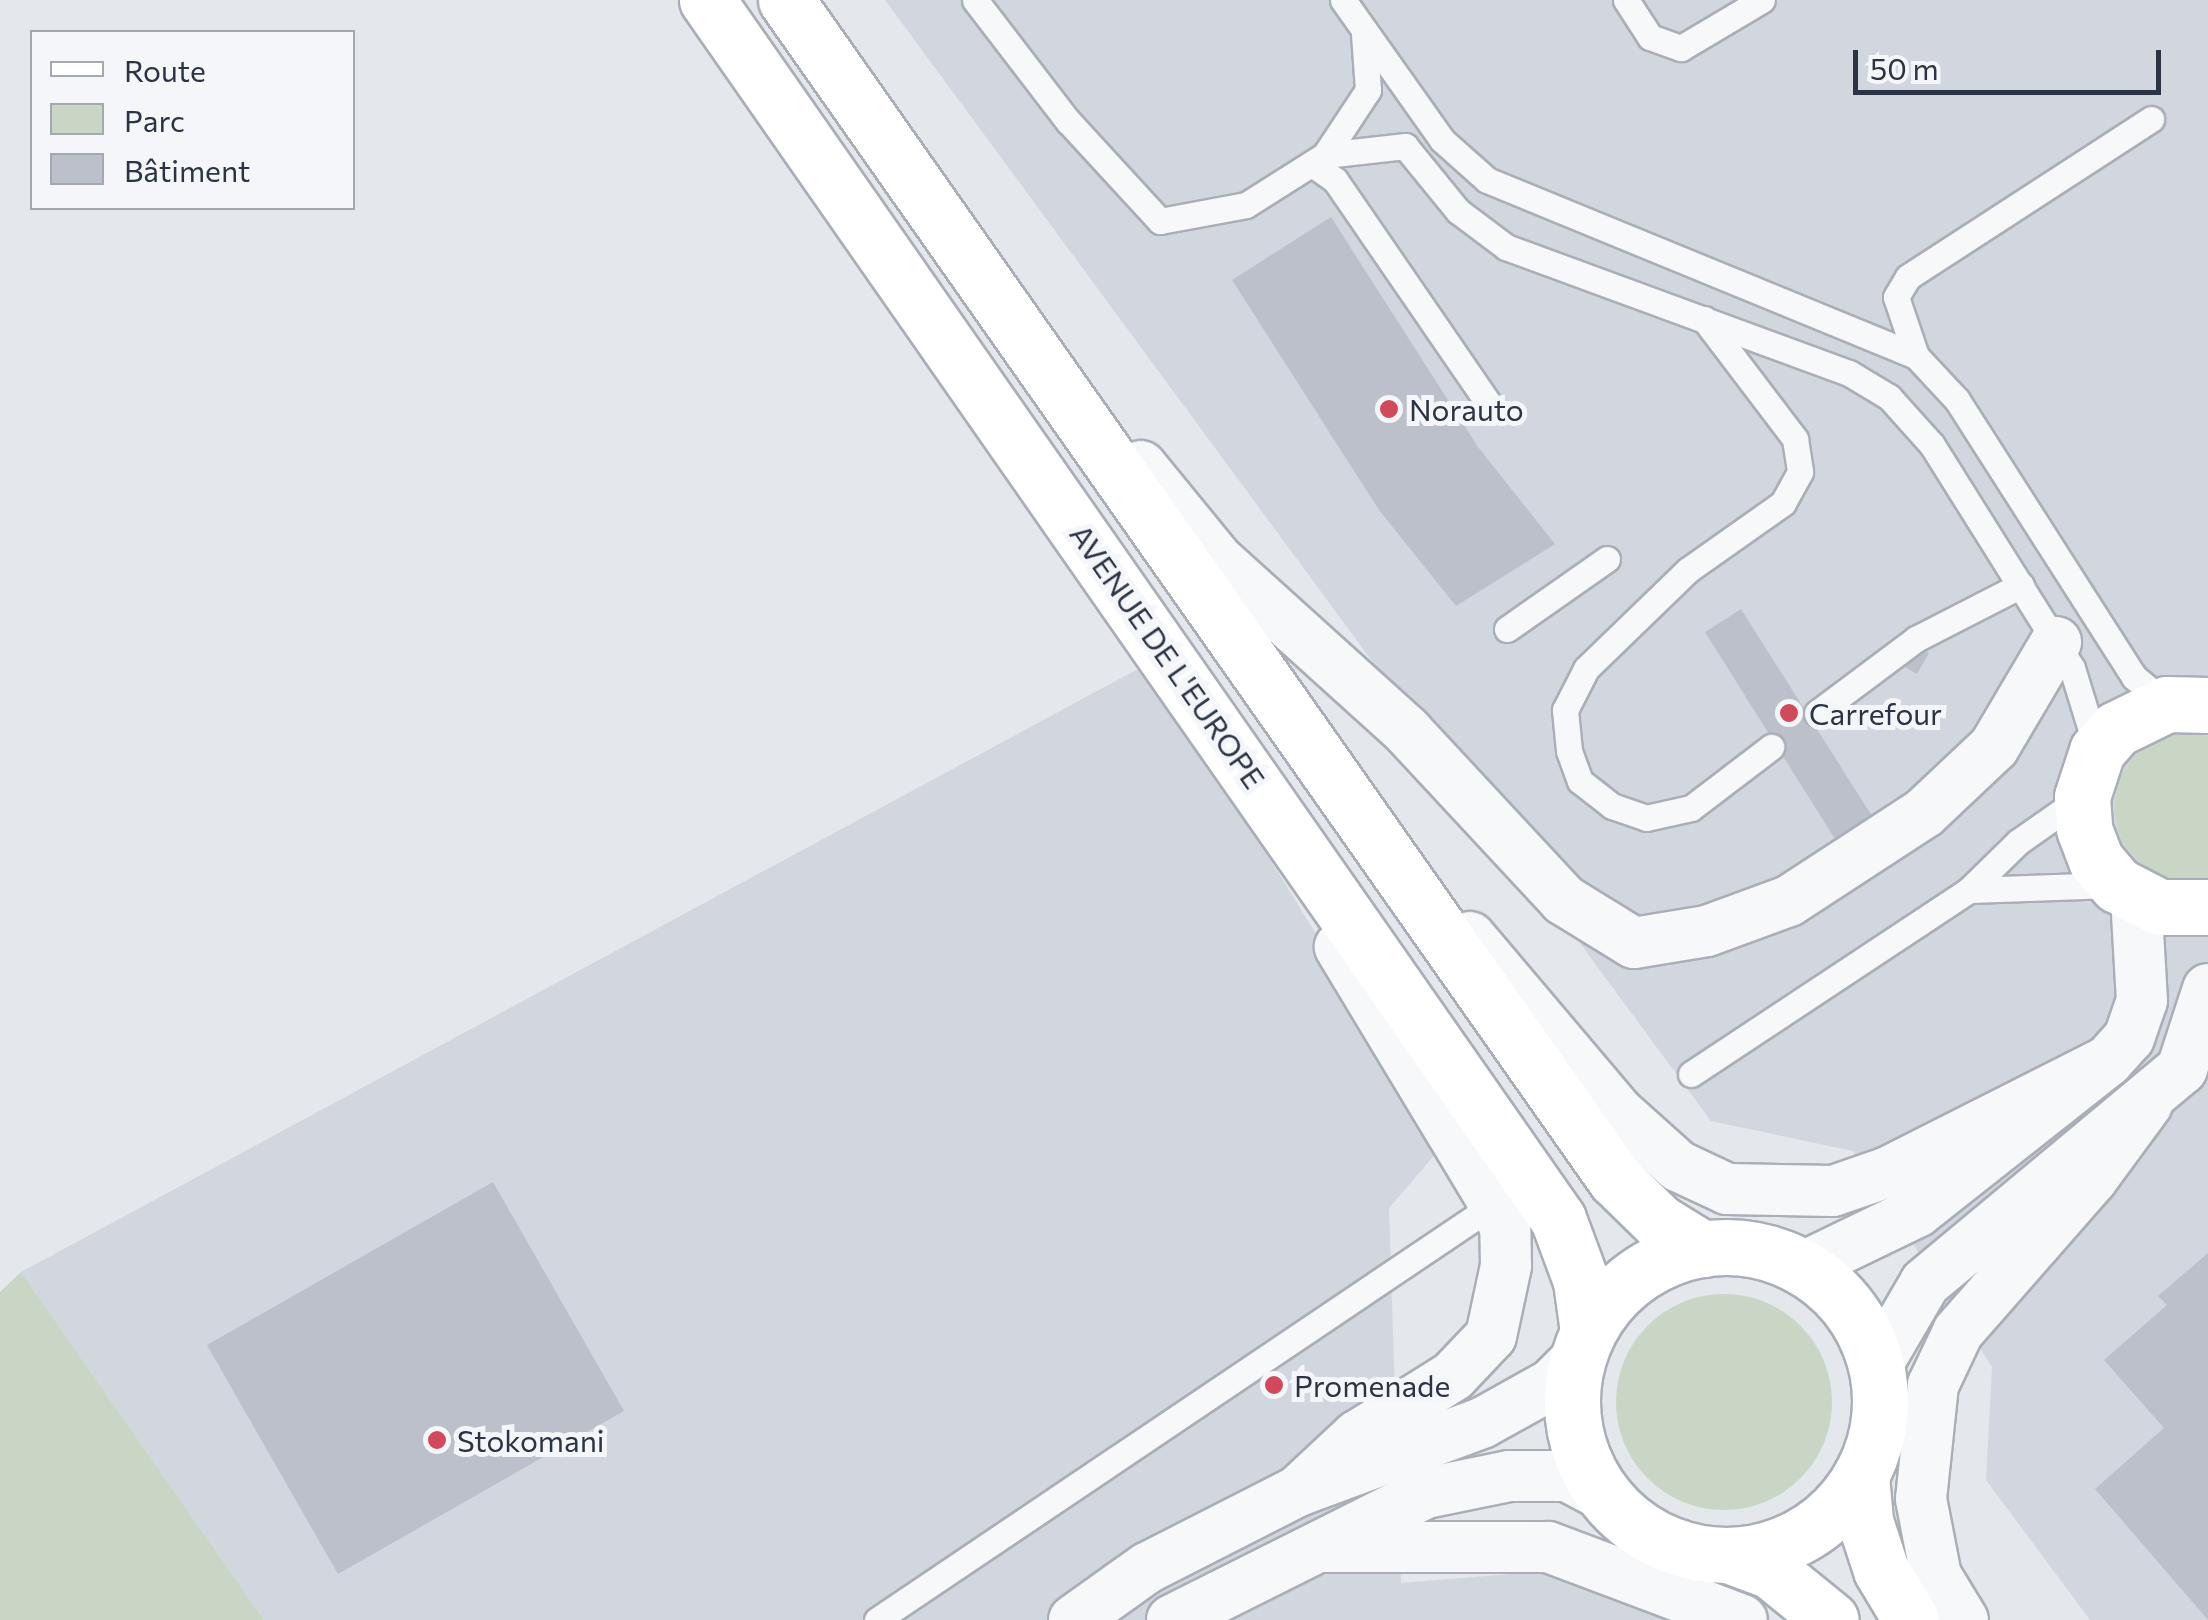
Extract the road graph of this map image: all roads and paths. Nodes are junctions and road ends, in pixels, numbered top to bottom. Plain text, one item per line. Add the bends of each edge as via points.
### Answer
1 (706, 0) edge
2 (786, 0) edge
3 (975, 0) edge
4 (1343, 0) edge
5 (1626, 0) edge
6 (1762, 0) edge
7 (1364, 34) junction
8 (2151, 119) dead end
9 (1318, 160) junction
10 (1704, 319) junction
11 (1916, 356) junction
12 (1040, 367) junction
13 (1488, 403) dead end
14 (1607, 558) dead end
15 (2021, 585) junction
16 (1506, 629) dead end
17 (2056, 642) junction
18 (2197, 704) edge
19 (1818, 713) dead end
20 (1771, 748) dead end
21 (1236, 753) junction
22 (2090, 774) junction
23 (1377, 843) junction
24 (1970, 890) junction
25 (2126, 891) junction
26 (2208, 907) edge
27 (2208, 989) edge
28 (2108, 1061) junction
29 (2208, 1064) edge
30 (1691, 1074) dead end
31 (2147, 1104) junction
32 (1474, 1218) dead end
33 (1703, 1248) junction
34 (1803, 1267) junction
35 (1582, 1345) junction
36 (1876, 1367) junction
37 (1861, 1475) junction
38 (1298, 1491) junction
39 (1603, 1495) junction
40 (1310, 1546) junction
41 (1728, 1555) junction
42 (877, 1620) edge
43 (1074, 1620) edge
44 (1172, 1620) edge
45 (1742, 1620) edge
46 (1831, 1620) edge
47 (1911, 1620) edge
48 (1962, 1620) edge

1 - 21 main road, AVENUE DE L'EUROPE
2 - 12 main road, AVENUE DE L'EUROPE
3 - 9 lane via 1068,121 1160,221 1246,204
4 - 7 lane
5 - 6 lane via 1650,37 1682,48
7 - 9 lane via 1368,90
7 - 11 lane via 1442,140 1487,180
8 - 11 lane via 1908,277 1896,297
9 - 10 lane via 1405,146 1458,211 1506,247
9 - 13 lane
10 - 15 lane via 1850,374 1889,396 1932,444
10 - 20 lane via 1796,439 1800,472 1783,502 1688,570 1586,669 1565,710 1570,751 1580,782 1612,806 1646,818 1691,808
11 - 18 lane via 1957,400 2134,677
12 - 17 street, AVENUE DE L'EUROPE via 1129,451 1218,560 1407,732 1564,900 1634,943 1707,931 1789,901 1924,812 1994,747
12 - 23 main road, AVENUE DE L'EUROPE
14 - 16 lane
15 - 17 lane
15 - 19 lane via 1916,640
17 - 22 lane via 2091,717
18 - 22 main road via 2127,721
21 - 35 main road, AVENUE DE L'EUROPE via 1558,1219 1581,1281
21 - 38 street via 1336,941 1505,1227 1505,1277 1491,1336 1454,1376 1357,1436
22 - 24 lane
22 - 25 main road via 2084,829 2096,860
23 - 28 street via 1441,904 1618,1112 1678,1166 1727,1189 1833,1191 1888,1172
23 - 33 main road, AVENUE DE L'EUROPE via 1616,1179 1659,1222
24 - 25 lane
24 - 30 lane
25 - 26 main road via 2160,907
25 - 28 street via 2142,1001 2129,1038
27 - 31 street via 2182,1069
28 - 34 street via 1917,1212
29 - 31 lane
31 - 36 street via 1926,1283
31 - 48 street via 2092,1179 1958,1332 1933,1385 1921,1499 1936,1576
32 - 42 lane
33 - 34 main road via 1744,1247
33 - 35 main road via 1635,1276
34 - 36 main road via 1842,1299
35 - 38 street via 1552,1384 1482,1422
35 - 39 main road via 1572,1419 1582,1459
36 - 37 main road via 1880,1411
37 - 41 main road via 1833,1512 1796,1538
37 - 47 main road via 1865,1521 1880,1570
38 - 43 street via 1146,1568
39 - 40 street via 1567,1476 1509,1476 1426,1493
39 - 41 main road via 1658,1540
40 - 44 street
40 - 45 street via 1548,1548
41 - 46 main road via 1770,1571

